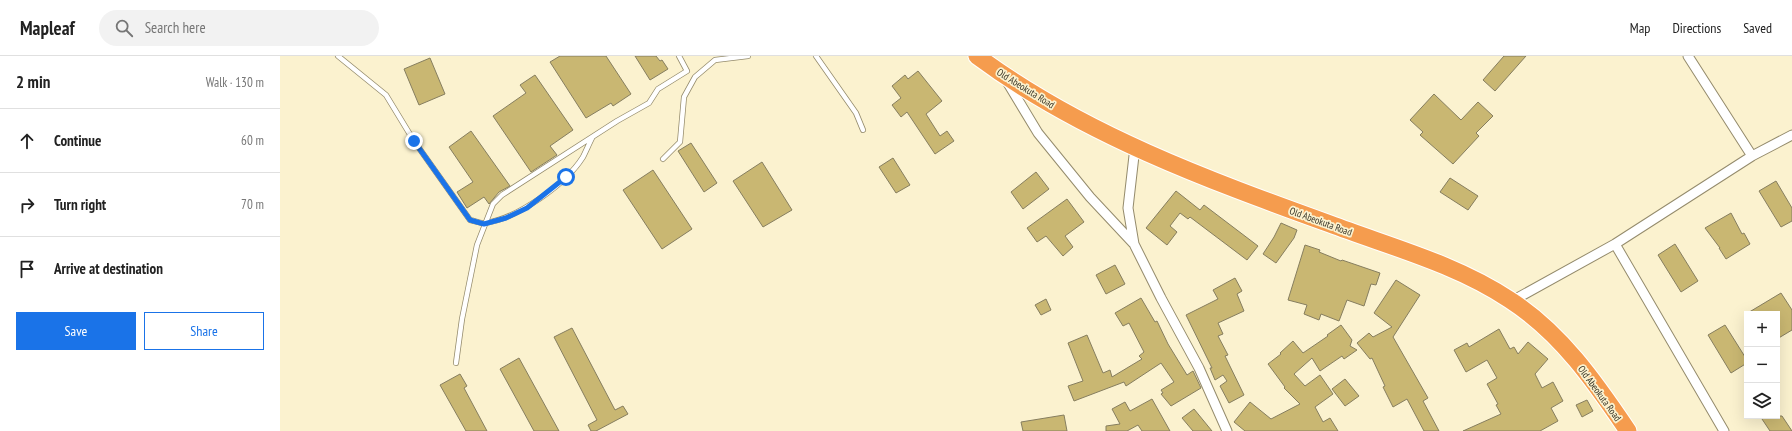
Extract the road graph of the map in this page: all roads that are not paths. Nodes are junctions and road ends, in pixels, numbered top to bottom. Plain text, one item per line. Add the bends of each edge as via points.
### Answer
1 (338, 56) edge
2 (679, 56) edge
3 (748, 56) edge
4 (816, 56) edge
5 (977, 56) edge
6 (1688, 56) edge
7 (1004, 77) junction
8 (864, 130) dead end
9 (1792, 135) edge
10 (592, 138) junction
11 (1135, 147) junction
12 (1752, 156) junction
13 (663, 159) dead end
14 (484, 224) junction
15 (1134, 244) junction
16 (1615, 244) junction
17 (1512, 301) junction
18 (456, 363) dead end
19 (1227, 431) edge
20 (1628, 431) edge
21 (1724, 431) edge

1 - 14 lane via 386,95 414,141 470,220
2 - 10 lane via 687,71 658,89 649,103
3 - 13 lane via 715,60 695,77 684,97 680,142
4 - 8 lane via 856,113
5 - 7 highway, Old Abeokuta Road
6 - 12 street
7 - 11 highway, Old Abeokuta Road via 1080,120
7 - 15 street via 1038,133 1090,197
9 - 12 street
10 - 14 lane via 502,195 493,204
10 - 14 lane via 582,158 566,177 545,194 506,218
11 - 15 street via 1128,208
11 - 17 highway, Old Abeokuta Road via 1260,199 1427,259 1462,274
12 - 16 street
14 - 18 lane via 470,276
15 - 19 street via 1199,368
16 - 17 street
16 - 21 street
17 - 20 highway, Old Abeokuta Road via 1564,346 1597,384

